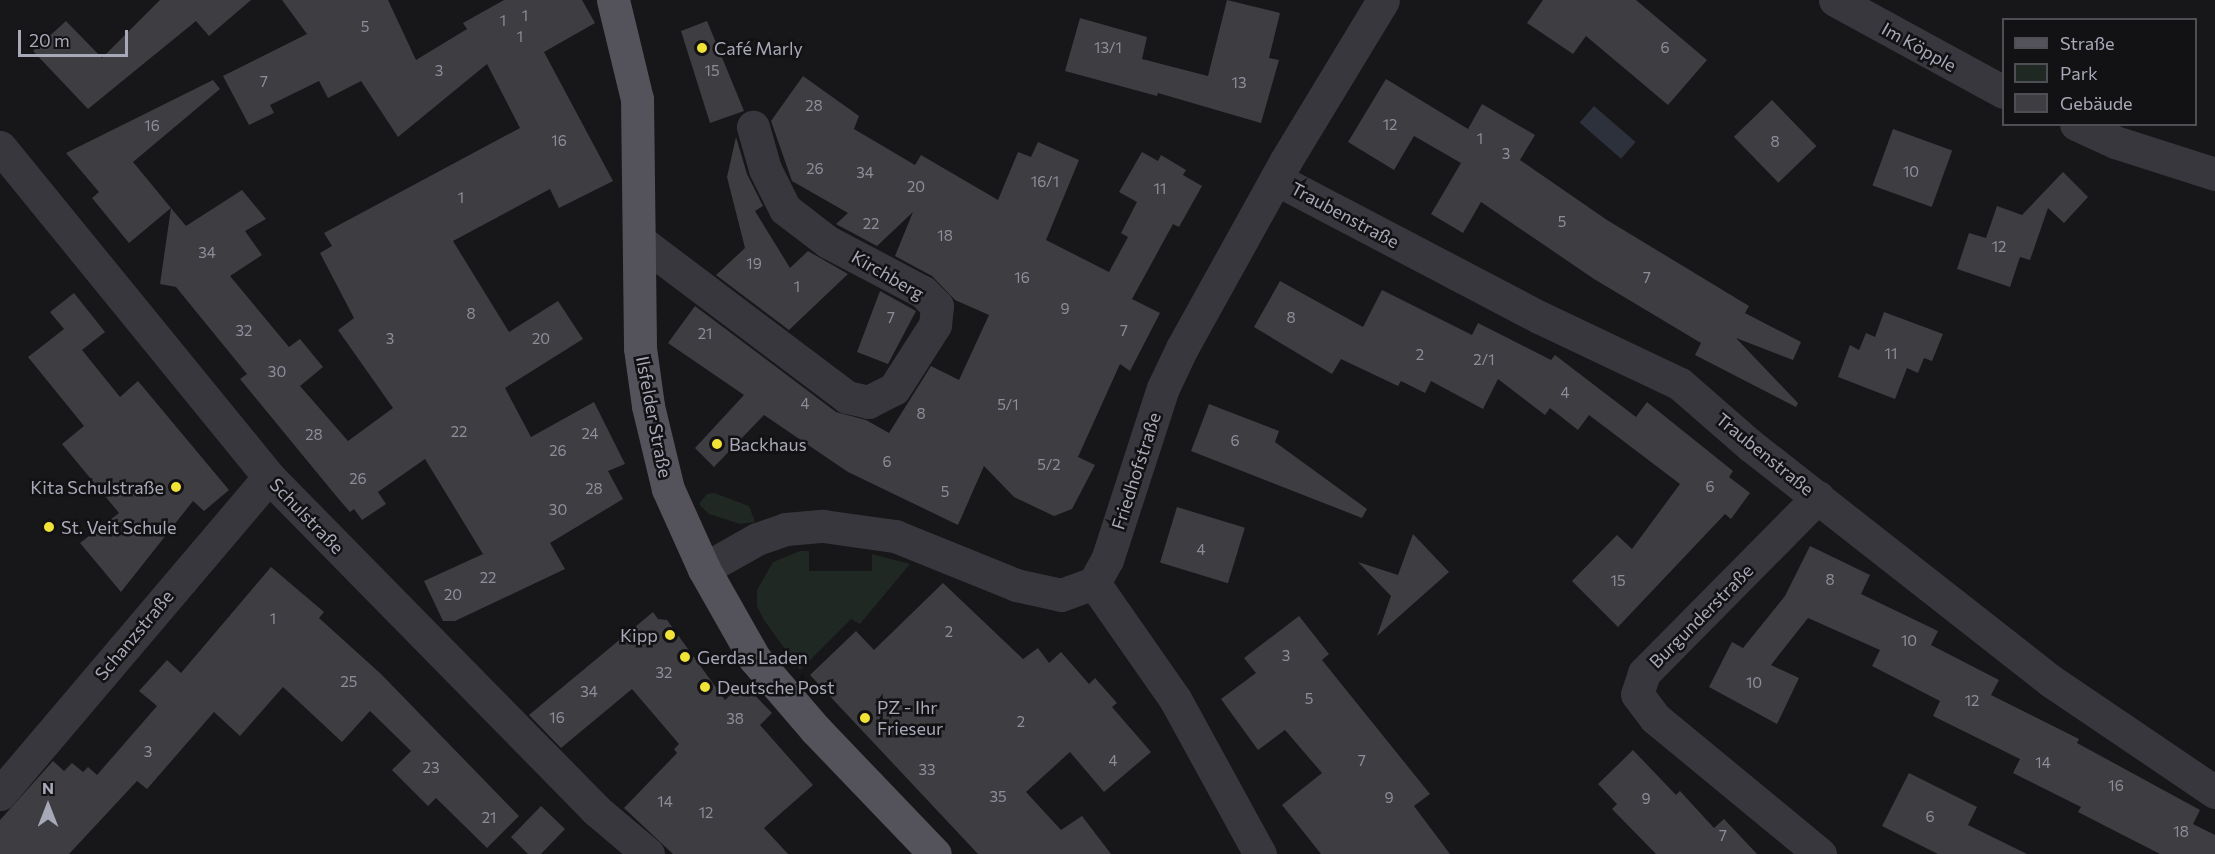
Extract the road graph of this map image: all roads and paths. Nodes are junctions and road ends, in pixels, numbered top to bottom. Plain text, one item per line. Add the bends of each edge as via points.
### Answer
1 (613, 0) edge
2 (1383, 0) edge
3 (1843, 2) edge
4 (2002, 91) edge
5 (2080, 126) edge
6 (753, 127) dead end
7 (0, 147) edge
8 (2215, 174) edge
9 (1276, 179) junction
10 (640, 241) junction
11 (269, 477) junction
12 (1818, 497) junction
13 (704, 569) junction
14 (1094, 583) junction
15 (2215, 792) edge
16 (0, 794) edge
17 (648, 854) edge
18 (935, 854) edge
19 (1260, 854) edge
20 (1820, 854) edge

1 - 10 main road, Ilsfelder Straße via 637,99
2 - 9 street, Friedhofstraße
3 - 4 street, Im Köpple
5 - 8 street via 2115,142
6 - 10 street, Kirchberg via 765,169 785,209 828,242 923,292 937,306 935,325 894,389 868,402 847,397
7 - 11 street, Schulstraße
9 - 12 street, Traubenstraße via 1539,317 1680,384
9 - 14 street, Friedhofstraße via 1163,388 1107,560
10 - 13 main road, Ilsfelder Straße via 638,301 648,406 668,489
11 - 16 street, Schanzstraße
11 - 17 street, Schulstraße via 596,810
12 - 15 street, Traubenstraße via 2051,681
12 - 20 street, Burgunderstraße via 1644,673 1637,694 1655,718
13 - 14 street via 757,538 823,526 895,536 1016,585 1060,595
13 - 18 main road, Ilsfelder Straße via 755,659 776,686
14 - 19 street via 1175,699

